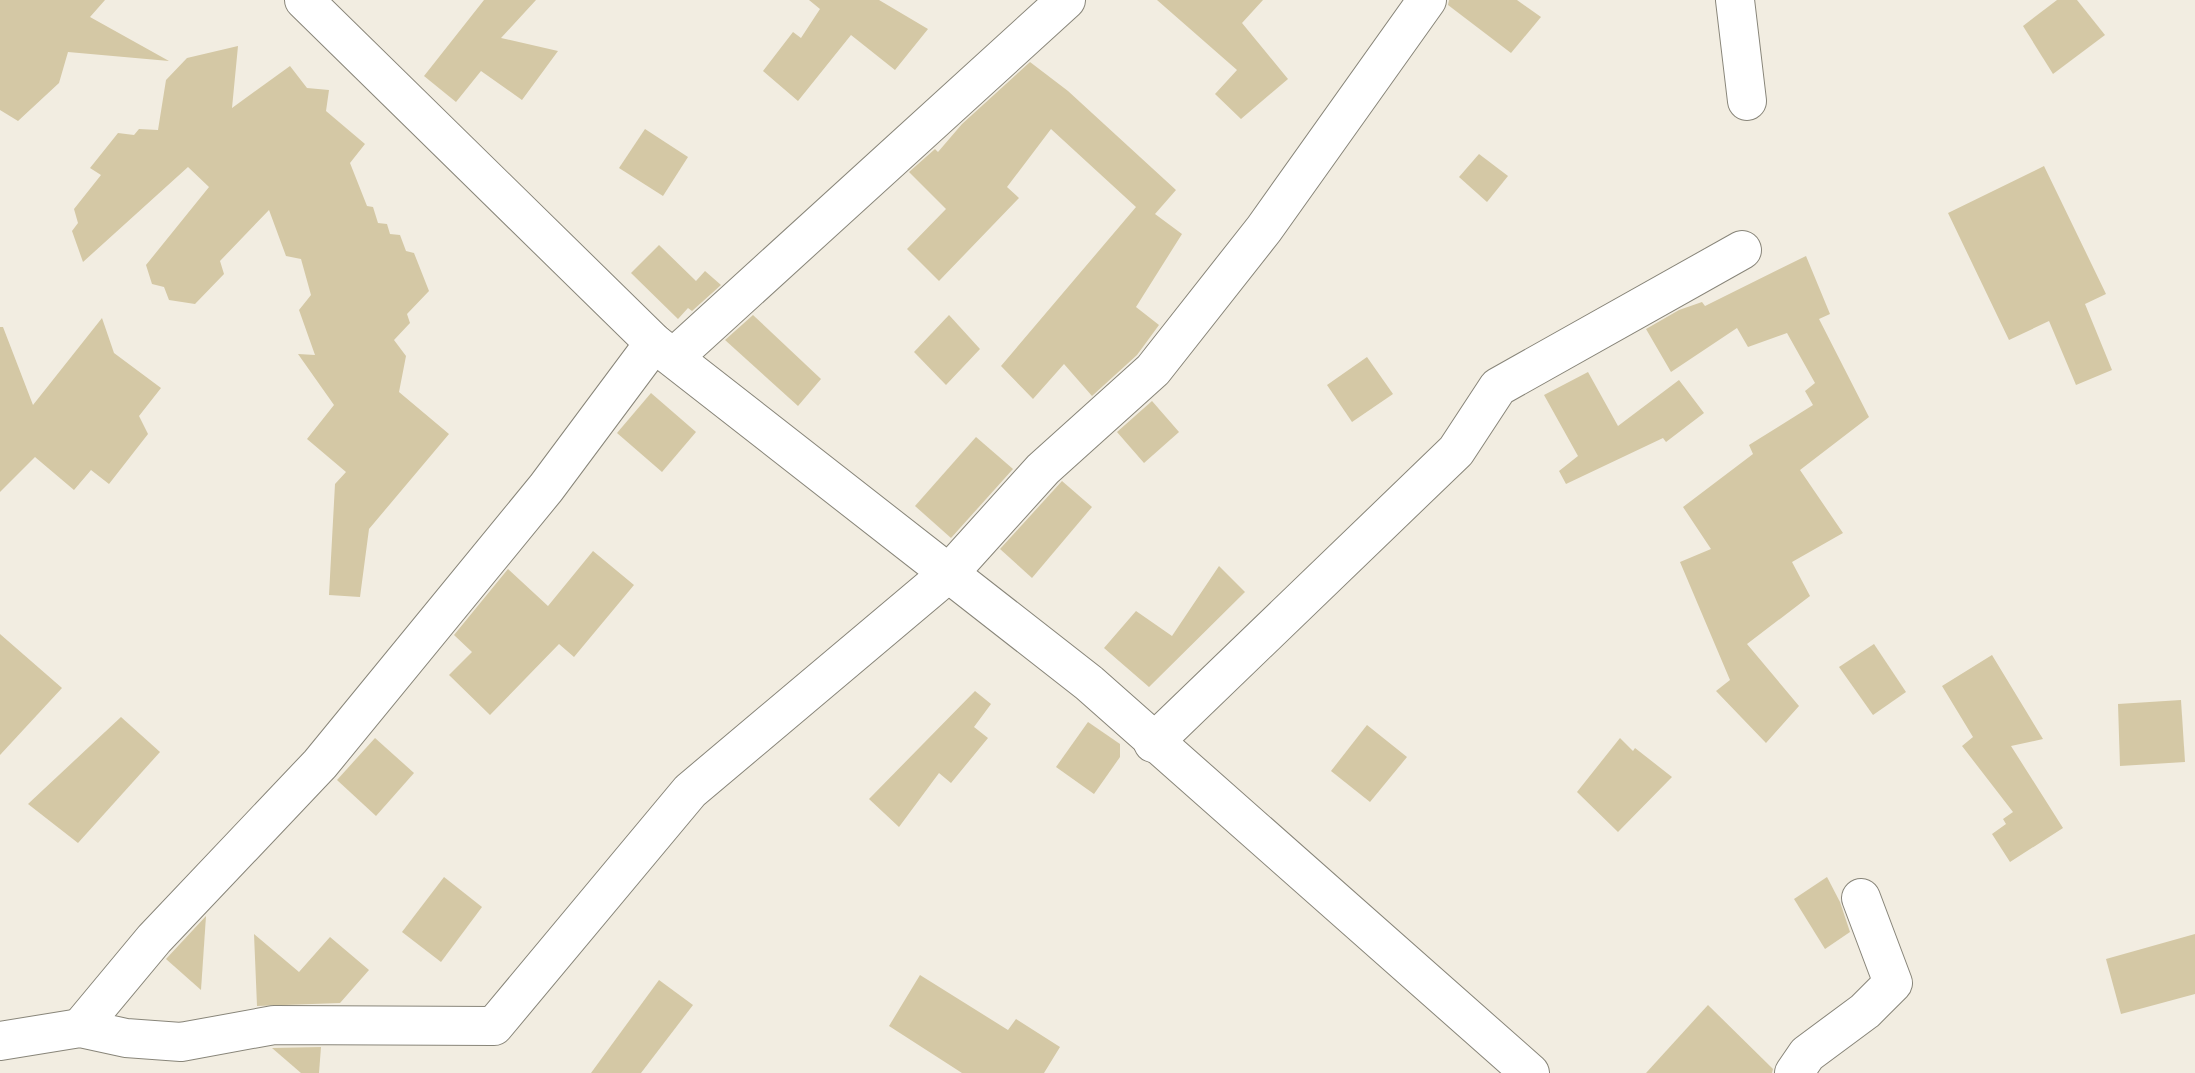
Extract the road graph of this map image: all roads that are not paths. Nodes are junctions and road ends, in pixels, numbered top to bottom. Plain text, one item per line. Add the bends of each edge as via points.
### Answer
1 (304, 0) edge
2 (1066, 0) edge
3 (1427, 0) edge
4 (1735, 0) edge
5 (1747, 101) dead end
6 (1742, 250) dead end
7 (664, 350) junction
8 (950, 572) junction
9 (1153, 743) junction
10 (1861, 898) dead end
11 (80, 1028) junction
12 (0, 1041) edge
13 (1530, 1073) edge
14 (1794, 1073) edge

1 - 7 street
2 - 7 street
3 - 8 street via 1264,229 1153,370 1043,469
4 - 5 street
6 - 9 street via 1498,387 1456,451
7 - 8 street
7 - 11 street via 320,764 155,939
8 - 9 street via 1089,683
8 - 11 street via 690,790 494,1026 274,1025 181,1042 126,1038
9 - 13 street
10 - 14 street via 1894,983 1807,1054
11 - 12 street

